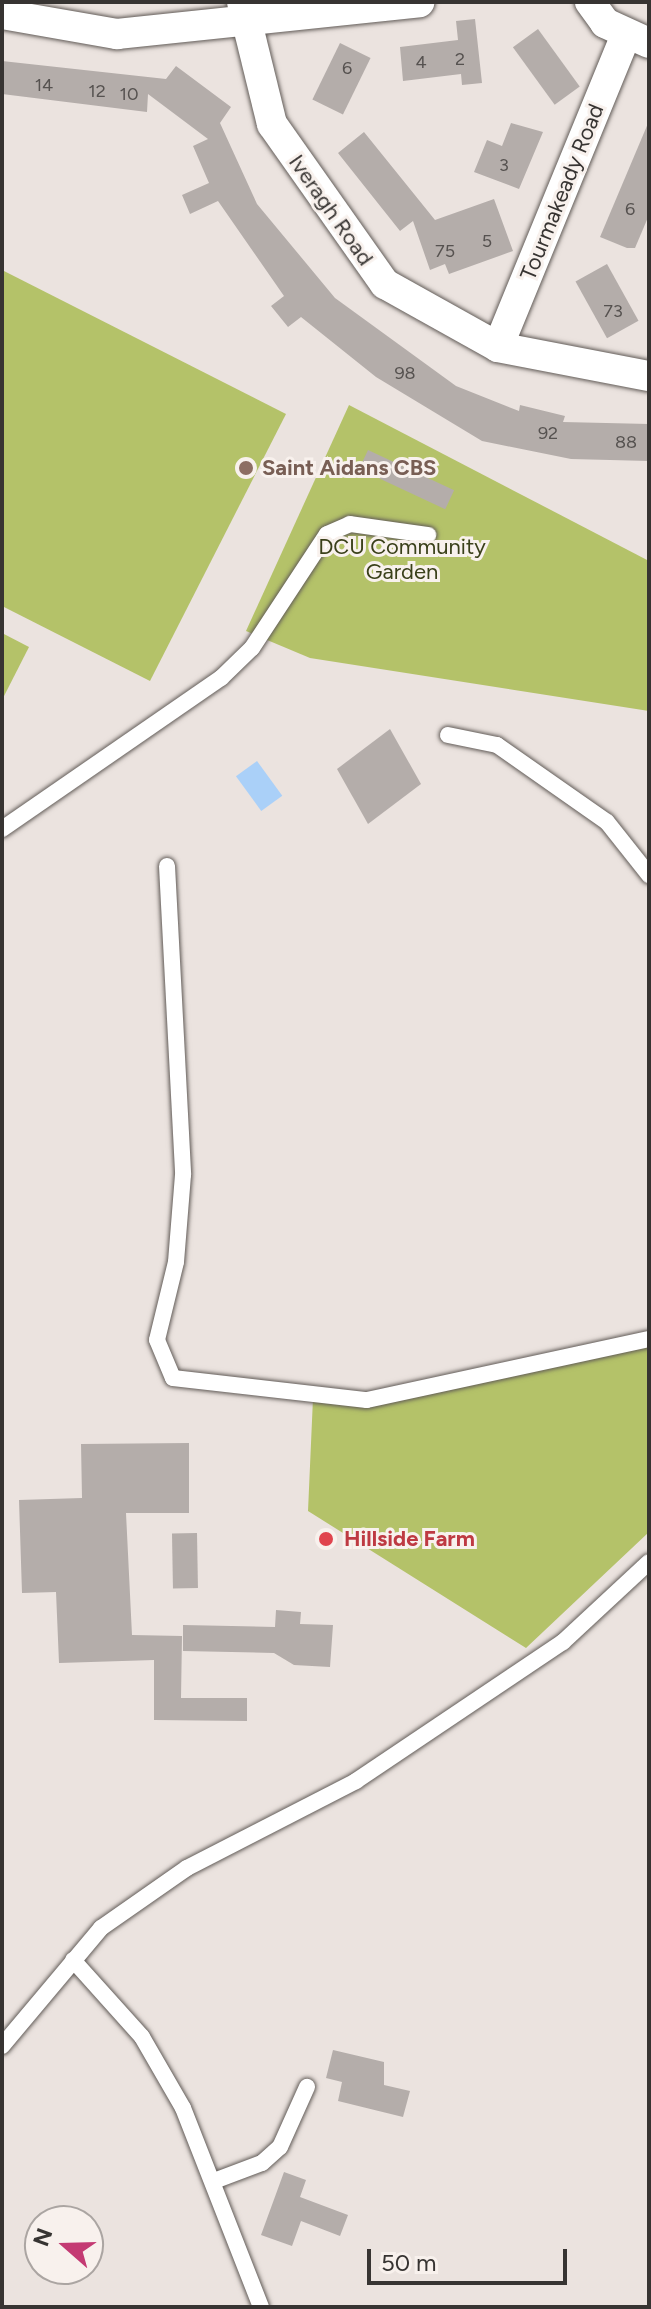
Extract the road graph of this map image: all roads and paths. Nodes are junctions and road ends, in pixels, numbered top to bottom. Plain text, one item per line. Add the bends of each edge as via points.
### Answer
1 (419, 2) edge
2 (590, 2) edge
3 (242, 13) edge
4 (2, 14) edge
5 (637, 40) edge
6 (498, 347) junction
7 (649, 376) edge
8 (428, 535) dead end
9 (448, 735) dead end
10 (2, 829) edge
11 (167, 866) dead end
12 (649, 875) edge
13 (649, 1339) edge
14 (649, 1562) edge
15 (73, 1960) junction
16 (2, 2046) edge
17 (307, 2087) dead end
18 (214, 2181) junction
19 (261, 2307) edge

1 - 3 street
2 - 5 street
3 - 4 street via 117,34
3 - 6 street, Iveragh Road via 272,124 338,227 385,284
5 - 6 street, Tourmakeady Road
6 - 7 street, Iveragh Road
8 - 10 lane via 350,524 327,534 252,648 221,678
9 - 12 lane via 509,753 607,822
11 - 13 lane via 183,1175 176,1262 157,1340 173,1378 367,1400
14 - 15 lane via 563,1642 356,1781 187,1868 101,1928
15 - 16 lane
15 - 18 lane via 142,2037
17 - 18 lane via 280,2147 262,2163
18 - 19 lane

